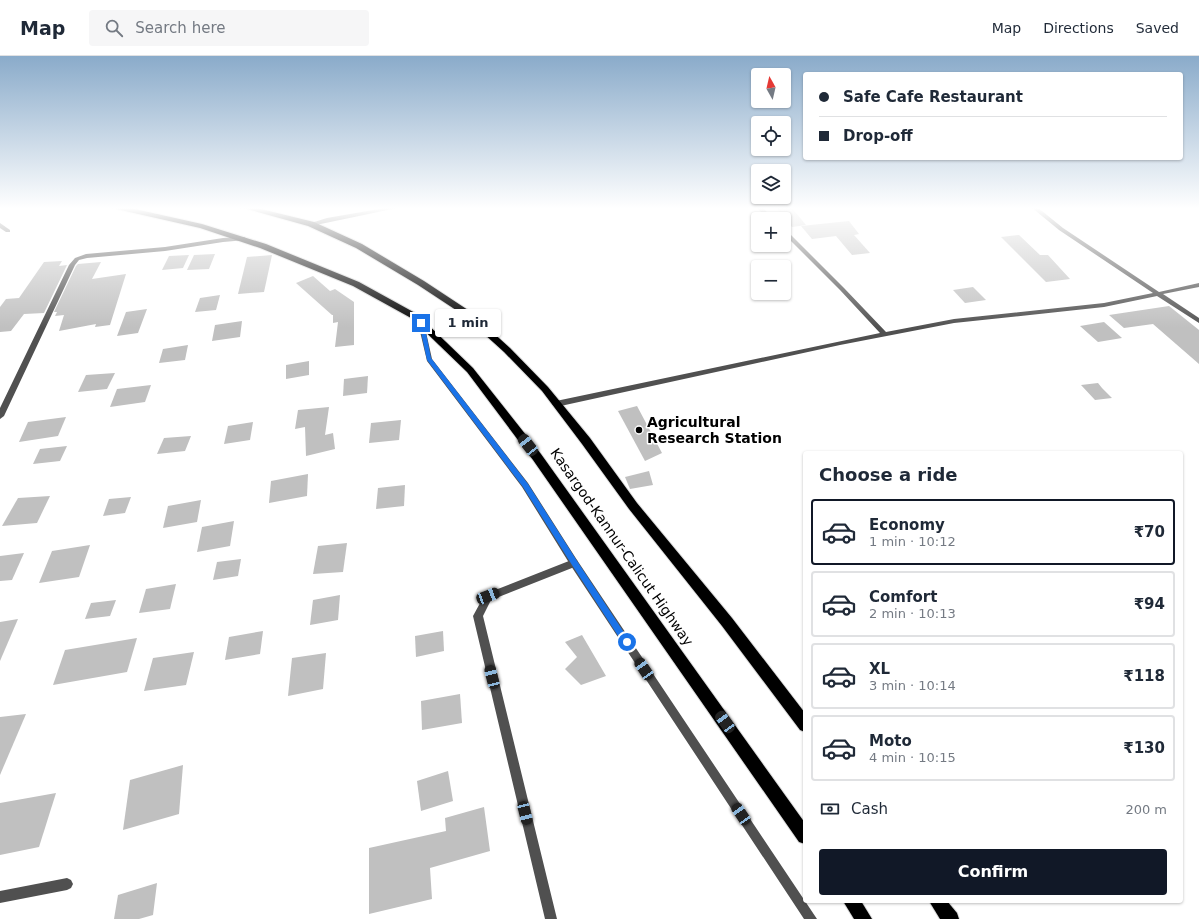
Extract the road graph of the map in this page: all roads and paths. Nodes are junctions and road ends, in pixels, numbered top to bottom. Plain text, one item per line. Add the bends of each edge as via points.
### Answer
1 (176, 247) edge
2 (266, 247) edge
3 (361, 247) edge
4 (800, 247) edge
5 (1088, 247) edge
6 (1199, 285) edge
7 (1158, 294) junction
8 (1199, 321) edge
9 (421, 323) junction
10 (884, 334) junction
11 (556, 404) junction
12 (0, 416) edge
13 (574, 563) junction
14 (803, 722) edge
15 (803, 833) edge
16 (67, 884) dead end
17 (0, 897) edge
18 (852, 903) edge
19 (938, 903) edge
20 (551, 919) edge
21 (811, 919) edge
22 (864, 919) edge
23 (950, 919) edge

1 - 12 street via 98,254 77,259
2 - 9 highway, Kasargod-Kannur-Calicut Highway via 356,284 414,316
3 - 11 highway via 465,312 507,350
4 - 10 street
5 - 7 street
6 - 7 street
7 - 8 street
7 - 10 street via 1104,305 954,320
9 - 13 street via 429,359 526,485
9 - 15 highway, Kasargod-Kannur-Calicut Highway via 470,370 537,457
10 - 11 street
11 - 14 highway
13 - 20 street via 488,596 478,616
13 - 21 street
16 - 17 street
18 - 22 highway
19 - 23 highway

